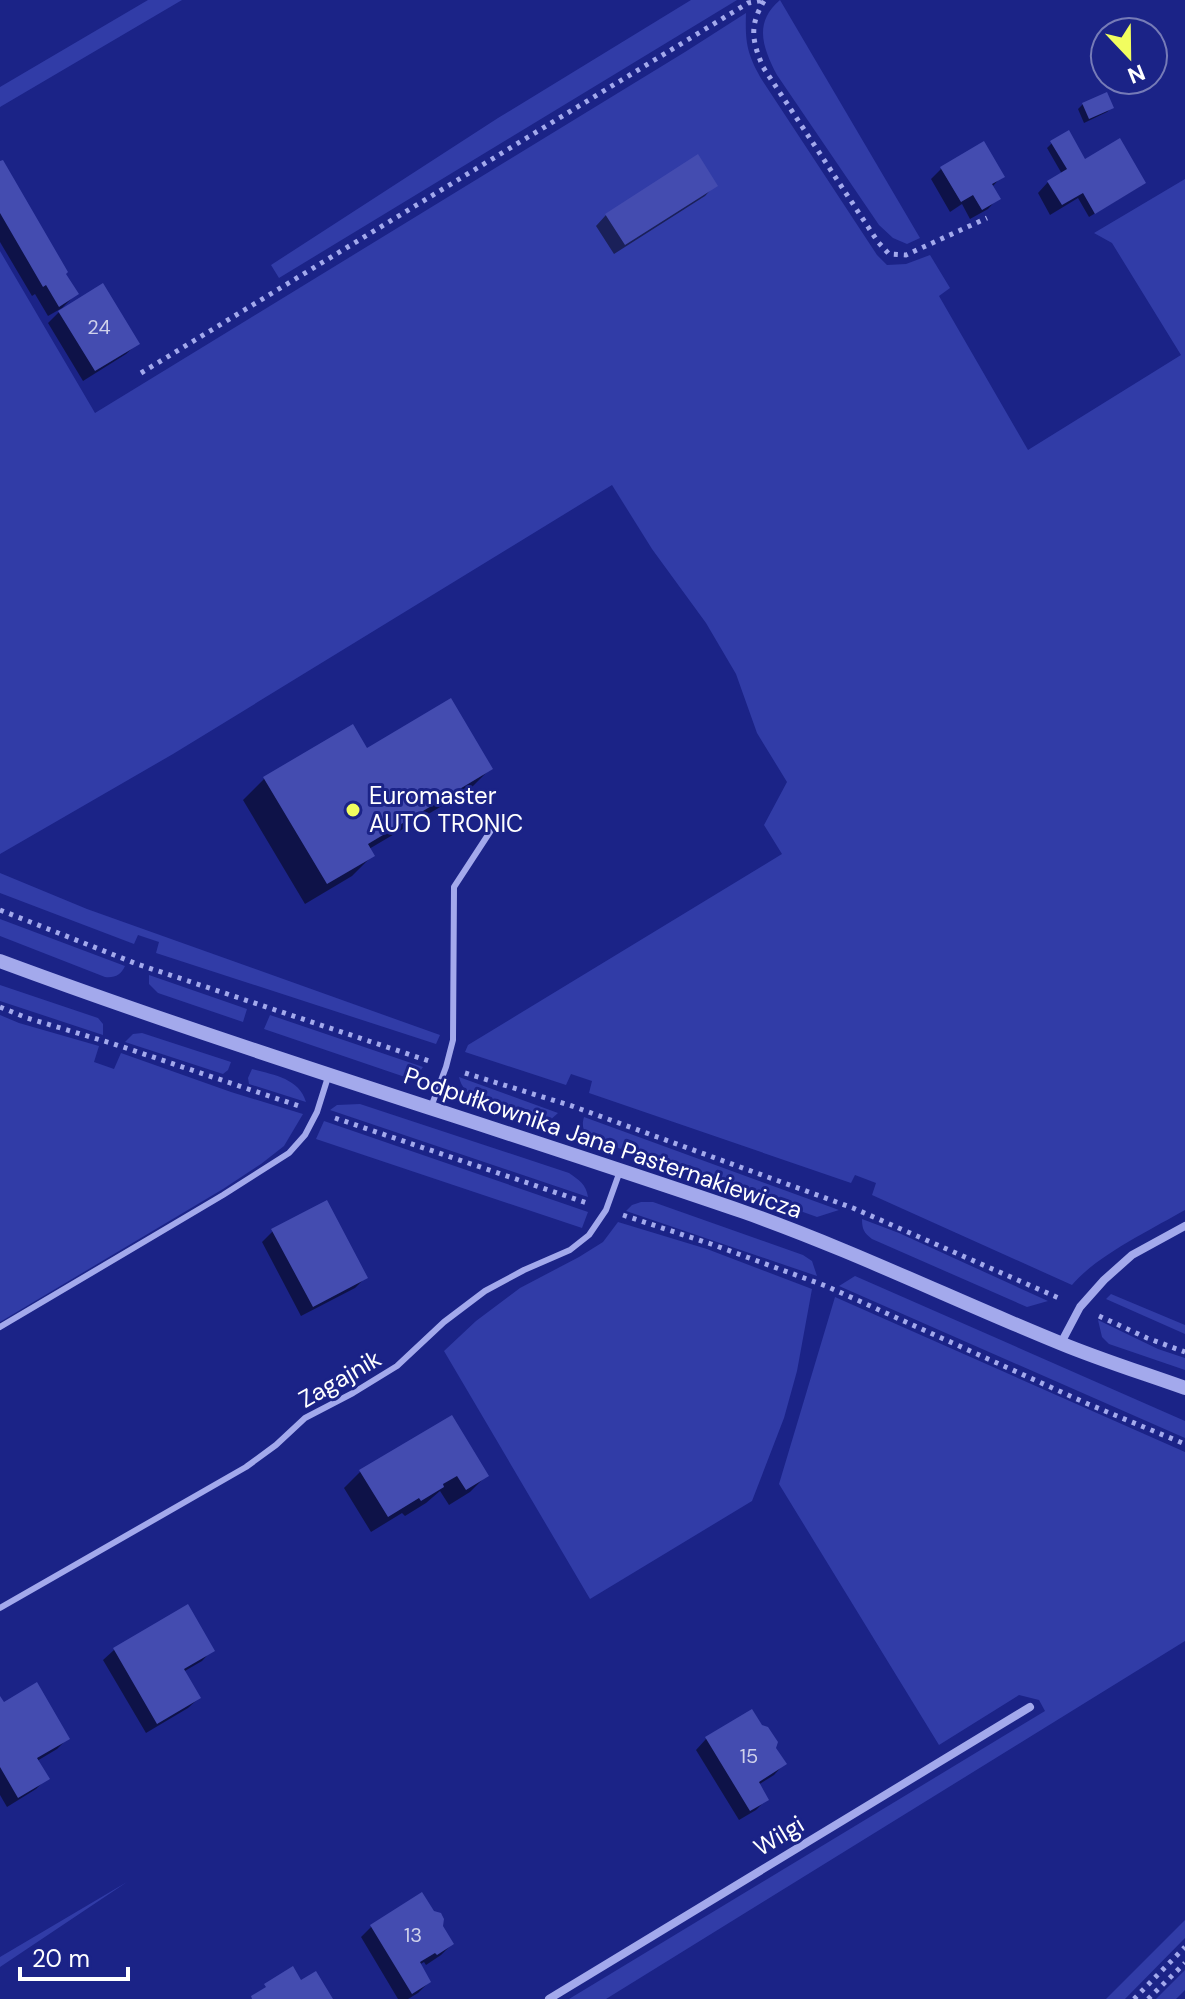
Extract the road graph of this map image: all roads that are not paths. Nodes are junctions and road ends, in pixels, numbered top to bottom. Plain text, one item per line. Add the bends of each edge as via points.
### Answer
1 (501, 815) dead end
2 (0, 961) edge
3 (329, 1073) junction
4 (431, 1107) junction
5 (620, 1171) junction
6 (1185, 1226) edge
7 (0, 1327) edge
8 (1061, 1343) junction
9 (1185, 1388) edge
10 (0, 1608) edge
11 (1030, 1707) dead end
12 (549, 1999) edge

1 - 4 lane via 454,887 453,1040
2 - 3 street, Podpułkownika Jana Pasternakiewicza
3 - 4 street, Podpułkownika Jana Pasternakiewicza
3 - 7 lane via 317,1112 289,1153
4 - 5 street, Podpułkownika Jana Pasternakiewicza
5 - 8 street, Podpułkownika Jana Pasternakiewicza via 859,1255
5 - 10 lane, Zagajnik via 606,1210 589,1235 570,1250 485,1291 397,1366 305,1418 246,1467
6 - 8 street via 1132,1255 1104,1280 1080,1307
8 - 9 street, Podpułkownika Jana Pasternakiewicza
11 - 12 street, Wilgi

